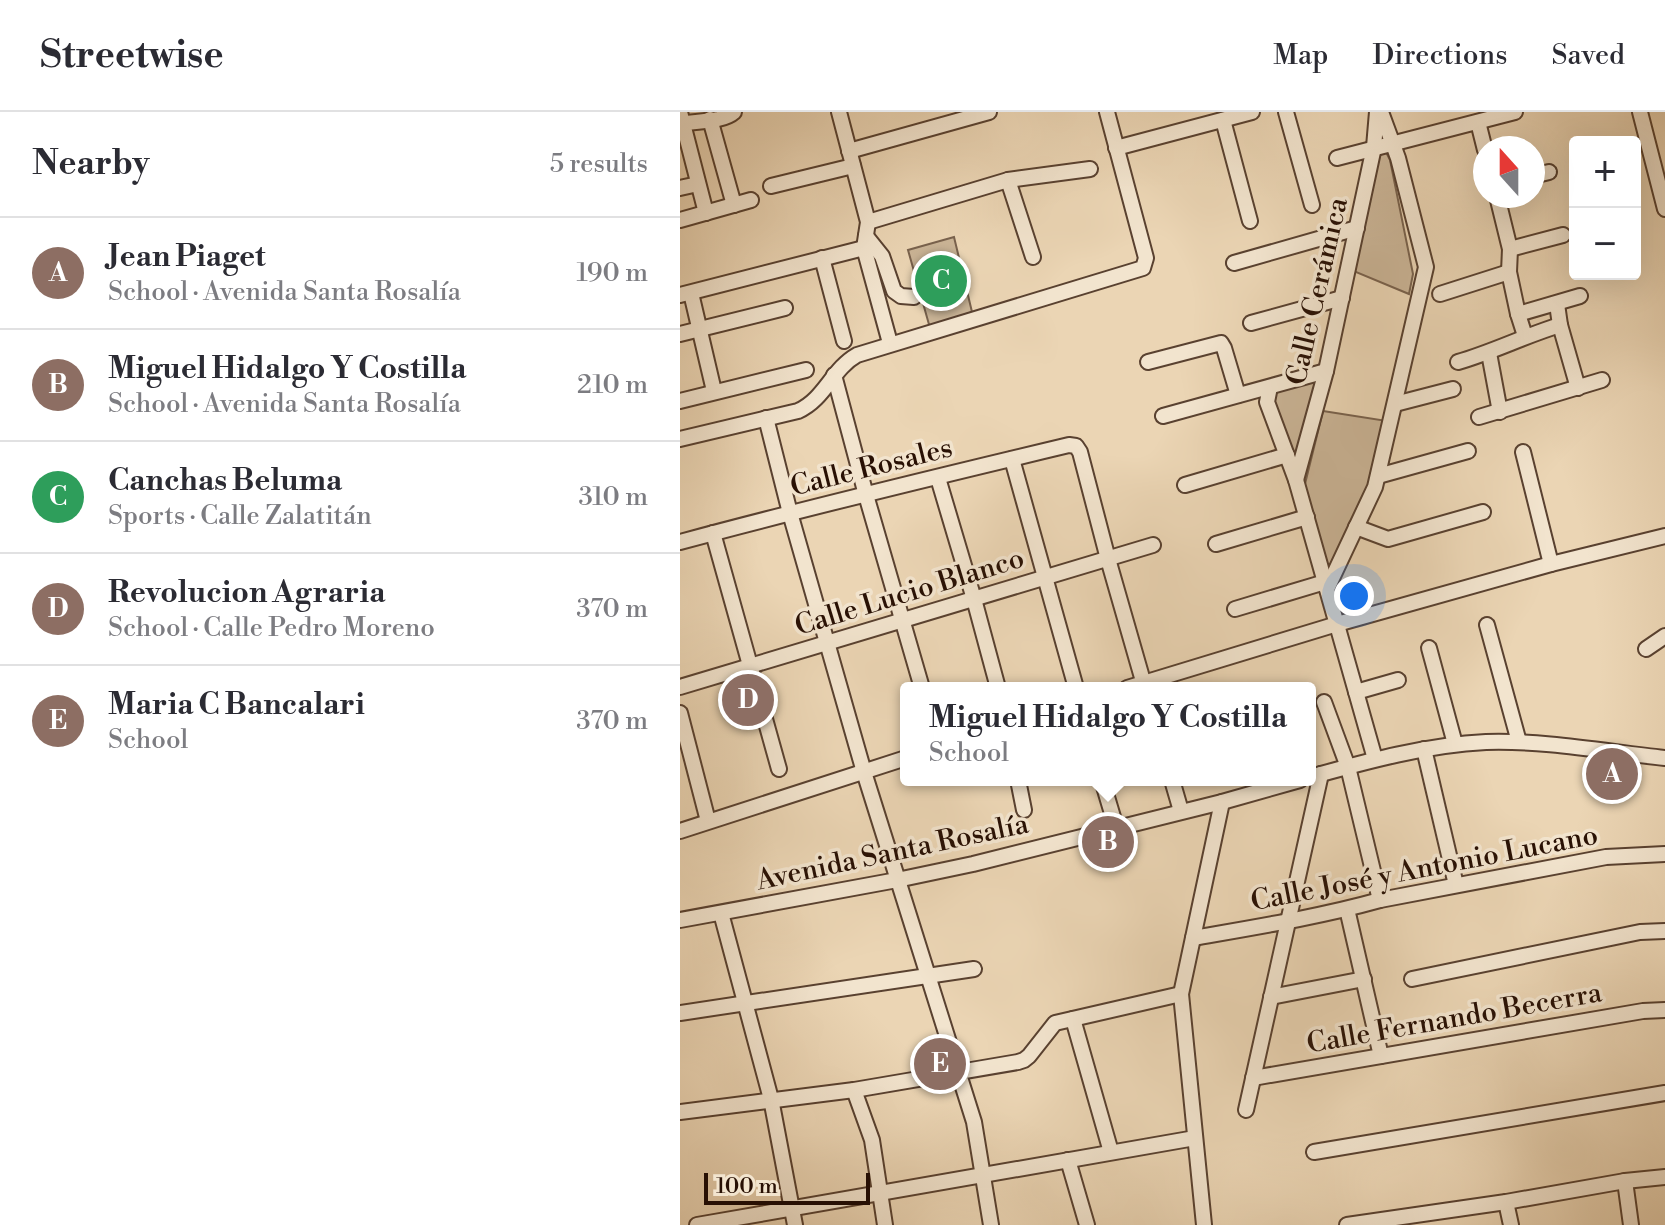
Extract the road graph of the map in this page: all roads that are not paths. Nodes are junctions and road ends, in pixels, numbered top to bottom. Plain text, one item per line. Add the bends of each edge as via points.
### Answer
1 (734, 112) edge
2 (839, 112) edge
3 (989, 112) edge
4 (1107, 112) edge
5 (1252, 112) edge
6 (1286, 112) edge
7 (1379, 112) edge
8 (1515, 112) edge
9 (1640, 112) edge
10 (710, 119) junction
11 (681, 120) edge
12 (1223, 120) junction
13 (1478, 122) junction
14 (1482, 136) edge
15 (1393, 143) junction
16 (1374, 147) junction
17 (1116, 148) junction
18 (851, 158) junction
19 (1337, 158) dead end
20 (1090, 169) dead end
21 (1549, 172) dead end
22 (1545, 173) edge
23 (1008, 180) junction
24 (698, 184) junction
25 (771, 186) dead end
26 (680, 188) edge
27 (751, 200) dead end
28 (734, 205) junction
29 (1312, 205) dead end
30 (1500, 208) edge
31 (1665, 209) edge
32 (706, 213) junction
33 (680, 220) edge
34 (1250, 221) dead end
35 (1357, 228) junction
36 (866, 235) junction
37 (1563, 235) dead end
38 (1510, 249) junction
39 (1033, 257) dead end
40 (822, 258) junction
41 (1234, 263) dead end
42 (1509, 272) junction
43 (686, 294) edge
44 (1440, 294) dead end
45 (1580, 296) dead end
46 (914, 297) dead end
47 (1342, 298) junction
48 (1557, 304) junction
49 (785, 308) dead end
50 (1518, 314) junction
51 (1251, 323) dead end
52 (1560, 325) junction
53 (700, 330) junction
54 (680, 334) edge
55 (1525, 336) junction
56 (844, 341) dead end
57 (890, 343) junction
58 (1489, 353) junction
59 (1148, 362) dead end
60 (1458, 362) dead end
61 (806, 370) dead end
62 (1326, 371) junction
63 (834, 375) junction
64 (1602, 380) dead end
65 (1270, 387) junction
66 (1578, 388) junction
67 (1453, 389) dead end
68 (714, 391) junction
69 (1238, 395) junction
70 (680, 401) edge
71 (1395, 404) junction
72 (1500, 412) junction
73 (1163, 416) dead end
74 (1479, 417) dead end
75 (766, 418) junction
76 (680, 439) edge
77 (1468, 451) dead end
78 (1523, 452) dead end
79 (1287, 455) junction
80 (1012, 459) junction
81 (1378, 476) junction
82 (938, 478) junction
83 (1296, 480) junction
84 (1185, 485) dead end
85 (866, 495) junction
86 (1483, 512) dead end
87 (790, 513) junction
88 (1307, 517) junction
89 (1356, 527) junction
90 (713, 533) junction
91 (1665, 536) edge
92 (680, 542) edge
93 (1216, 544) dead end
94 (1153, 545) dead end
95 (1108, 559) junction
96 (1551, 564) junction
97 (1045, 578) junction
98 (1326, 586) junction
99 (974, 599) junction
100 (1235, 609) dead end
101 (902, 620) junction
102 (1337, 624) junction
103 (1487, 625) dead end
104 (1665, 636) edge
105 (826, 643) junction
106 (1429, 648) dead end
107 (1646, 649) dead end
108 (750, 666) junction
109 (1398, 680) dead end
110 (920, 682) edge
111 (996, 682) edge
112 (1074, 682) edge
113 (1143, 682) edge
114 (1156, 682) edge
115 (680, 687) edge
116 (1356, 692) junction
117 (1324, 702) dead end
118 (680, 713) edge
119 (1519, 742) junction
120 (1455, 744) junction
121 (1424, 749) junction
122 (1665, 758) edge
123 (1375, 759) junction
124 (900, 760) edge
125 (1348, 767) junction
126 (779, 769) dead end
127 (864, 772) junction
128 (1316, 776) edge
129 (1019, 786) edge
130 (1104, 786) edge
131 (1174, 786) edge
132 (1279, 786) edge
133 (1314, 786) edge
134 (1222, 802) junction
135 (1024, 810) dead end
136 (1181, 811) junction
137 (708, 821) junction
138 (1116, 827) junction
139 (680, 831) edge
140 (1665, 854) edge
141 (897, 880) junction
142 (1456, 885) junction
143 (1380, 900) junction
144 (1347, 909) junction
145 (721, 913) junction
146 (680, 920) edge
147 (1289, 921) junction
148 (1665, 931) edge
149 (1193, 938) junction
150 (974, 969) dead end
151 (927, 976) junction
152 (1364, 979) junction
153 (1412, 979) dead end
154 (1181, 994) junction
155 (1271, 997) junction
156 (745, 1003) junction
157 (1665, 1010) edge
158 (680, 1013) edge
159 (1073, 1019) junction
160 (1381, 1056) junction
161 (958, 1072) junction
162 (1253, 1078) junction
163 (854, 1090) junction
164 (1665, 1093) edge
165 (771, 1099) junction
166 (1246, 1110) dead end
167 (680, 1112) edge
168 (1195, 1138) junction
169 (1111, 1152) junction
170 (1314, 1152) dead end
171 (1068, 1160) junction
172 (983, 1174) junction
173 (1665, 1177) edge
174 (1625, 1181) junction
175 (880, 1194) junction
176 (1506, 1202) junction
177 (794, 1208) junction
178 (1430, 1219) edge
179 (697, 1225) edge
180 (795, 1225) edge
181 (885, 1225) edge
182 (991, 1225) edge
183 (1087, 1225) edge
184 (1204, 1225) edge
185 (1347, 1225) edge
186 (1511, 1225) edge
187 (1631, 1225) edge

1 - 10 street
2 - 18 street
3 - 18 street
4 - 17 street
5 - 12 street
6 - 29 street
7 - 15 street
7 - 16 street, Calle Cerámica
8 - 13 street
9 - 31 street
10 - 11 street
10 - 28 street
11 - 24 street
12 - 17 street
12 - 34 street
13 - 14 street
13 - 15 street
15 - 16 street
15 - 71 street via 1426,267
16 - 19 street
16 - 35 street, Calle Cerámica
17 - 57 street via 1146,258 1143,268
18 - 25 street
18 - 36 street
20 - 23 street
21 - 22 street
23 - 36 street
23 - 39 street
24 - 26 street
24 - 32 street
27 - 28 street
28 - 32 street
30 - 38 street
32 - 33 street
35 - 41 street
35 - 47 street, Calle Cerámica
36 - 40 street
36 - 46 street via 882,256 894,291
36 - 57 street
37 - 38 street
38 - 42 street
40 - 43 street
40 - 56 street
42 - 44 street
42 - 50 street
43 - 53 street
45 - 48 street
47 - 51 street
47 - 62 street, Calle Cerámica
48 - 50 street
48 - 52 street
49 - 53 street
50 - 55 street
52 - 55 street
52 - 66 street
53 - 54 street
53 - 68 street
55 - 58 street
57 - 63 street via 849,359
58 - 60 street
58 - 72 street
59 - 69 street via 1221,343
61 - 68 street
62 - 65 street
62 - 83 street, Calle Cerámica
63 - 75 street via 808,407
63 - 85 street
64 - 66 street
65 - 69 street
65 - 79 street via 1267,402
66 - 72 street
67 - 71 street
68 - 70 street
69 - 73 street
71 - 81 street
72 - 74 street
75 - 76 street
75 - 87 street
77 - 81 street
78 - 96 street
79 - 83 street
79 - 84 street
80 - 82 street, Calle Rosales
80 - 95 street, Calle Rosales via 1076,446
80 - 97 street
81 - 89 street
82 - 85 street, Calle Rosales
82 - 99 street
83 - 88 street
85 - 87 street, Calle Rosales
85 - 101 street
86 - 89 street via 1388,539
87 - 90 street, Calle Rosales
87 - 105 street
88 - 93 street
88 - 98 street
89 - 98 street
90 - 92 street, Calle Rosales
90 - 108 street
91 - 96 street
94 - 95 street, Calle Lucio Blanco
95 - 97 street, Calle Lucio Blanco
95 - 113 street
96 - 102 street
97 - 99 street, Calle Lucio Blanco
97 - 112 street
98 - 100 street
98 - 102 street
99 - 101 street, Calle Lucio Blanco
99 - 111 street
101 - 105 street, Calle Lucio Blanco
101 - 110 street
102 - 114 street
102 - 116 street
103 - 119 street
104 - 107 street
105 - 108 street, Calle Lucio Blanco
105 - 127 street
106 - 120 street
108 - 115 street, Calle Lucio Blanco
108 - 126 street
109 - 116 street
116 - 123 street
117 - 125 street
118 - 137 street
119 - 120 street
119 - 122 street
120 - 121 street
121 - 123 street
121 - 142 street
123 - 125 street
124 - 127 street
125 - 128 street
125 - 143 street
127 - 137 street
127 - 141 street
129 - 135 street
130 - 138 street
131 - 136 street
132 - 134 street, Avenida Santa Rosalía
133 - 147 street
134 - 136 street, Avenida Santa Rosalía
134 - 149 street
136 - 138 street, Avenida Santa Rosalía
137 - 139 street
138 - 141 street, Avenida Santa Rosalía
140 - 142 street, Calle José y Antonio Lucano via 1606,857
141 - 145 street, Avenida Santa Rosalía
141 - 151 street
142 - 143 street, Calle José y Antonio Lucano
143 - 144 street, Calle José y Antonio Lucano
144 - 147 street, Calle José y Antonio Lucano
144 - 152 street
145 - 146 street, Avenida Santa Rosalía
145 - 156 street
147 - 149 street, Calle José y Antonio Lucano
147 - 155 street
148 - 153 street
149 - 154 street
150 - 151 street
151 - 156 street
151 - 161 street
152 - 155 street
152 - 160 street
154 - 159 street
154 - 168 street
155 - 162 street
156 - 158 street
156 - 165 street
157 - 160 street, Calle Fernando Becerra
159 - 161 street via 1055,1023 1024,1060
159 - 169 street
160 - 162 street, Calle Fernando Becerra
161 - 163 street
161 - 172 street
162 - 166 street
163 - 165 street
163 - 175 street via 872,1140
164 - 170 street
165 - 167 street
165 - 177 street
168 - 169 street
168 - 184 street
169 - 171 street
171 - 172 street
171 - 183 street
172 - 175 street
172 - 182 street
173 - 174 street
174 - 176 street
174 - 187 street
175 - 177 street
175 - 181 street
176 - 178 street
176 - 186 street
177 - 179 street
177 - 180 street
178 - 185 street

